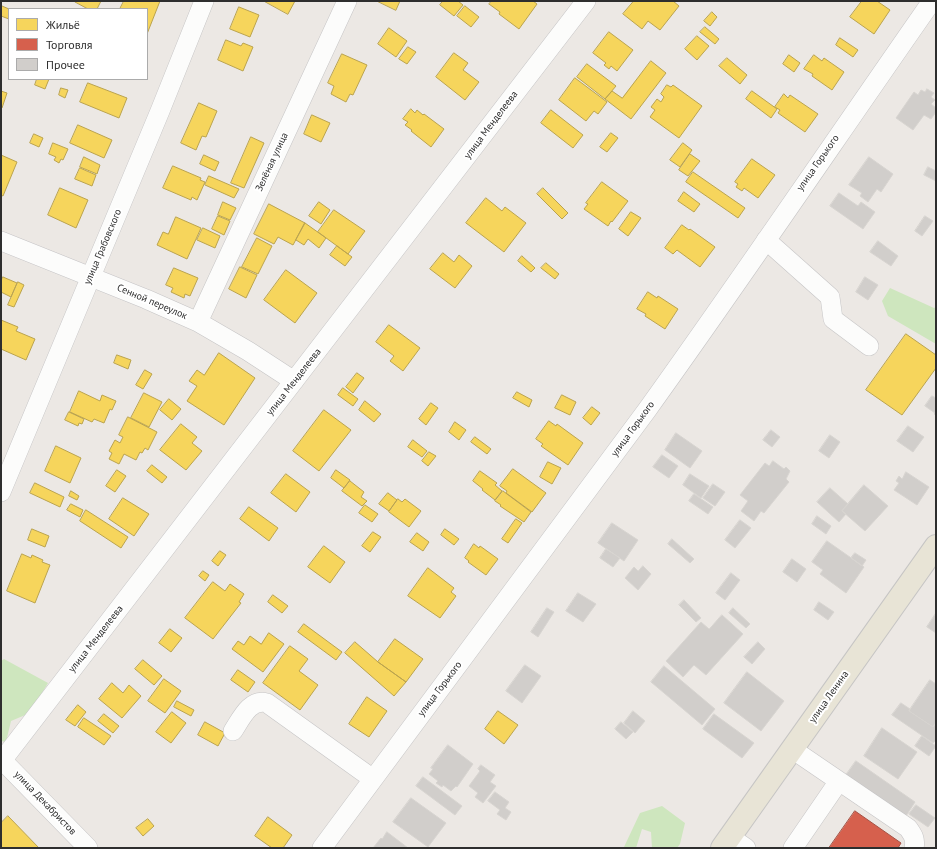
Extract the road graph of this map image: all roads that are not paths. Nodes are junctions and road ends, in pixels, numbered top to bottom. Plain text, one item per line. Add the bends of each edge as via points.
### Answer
1 (204, 1) edge
2 (347, 1) edge
3 (586, 1) edge
4 (932, 1) edge
5 (766, 240) junction
6 (1, 241) edge
7 (91, 276) junction
8 (198, 322) junction
9 (869, 346) dead end
10 (294, 381) junction
11 (1, 492) edge
12 (936, 546) edge
13 (233, 731) dead end
14 (792, 749) junction
15 (2, 761) edge
16 (373, 779) junction
17 (839, 781) junction
18 (732, 844) edge
19 (88, 848) edge
20 (322, 848) edge
21 (793, 848) edge
22 (914, 848) edge

1 - 7 street, улица Грабовского
2 - 8 street, Зелёная улица
3 - 10 street, улица Менделеева
4 - 5 street, улица Горького
5 - 9 street via 830,297 833,319
5 - 16 street, улица Горького via 647,410
6 - 7 street, Сенной переулок
7 - 8 street, Сенной переулок
7 - 11 street, улица Грабовского
8 - 10 street, Сенной переулок
10 - 15 street, улица Менделеева
12 - 14 main road, улица Ленина
13 - 16 street via 254,703 266,703
14 - 17 street
14 - 18 main road, улица Ленина
15 - 19 street, улица Декабристов
16 - 20 street, улица Горького
17 - 21 street
17 - 22 street via 908,828 915,841

